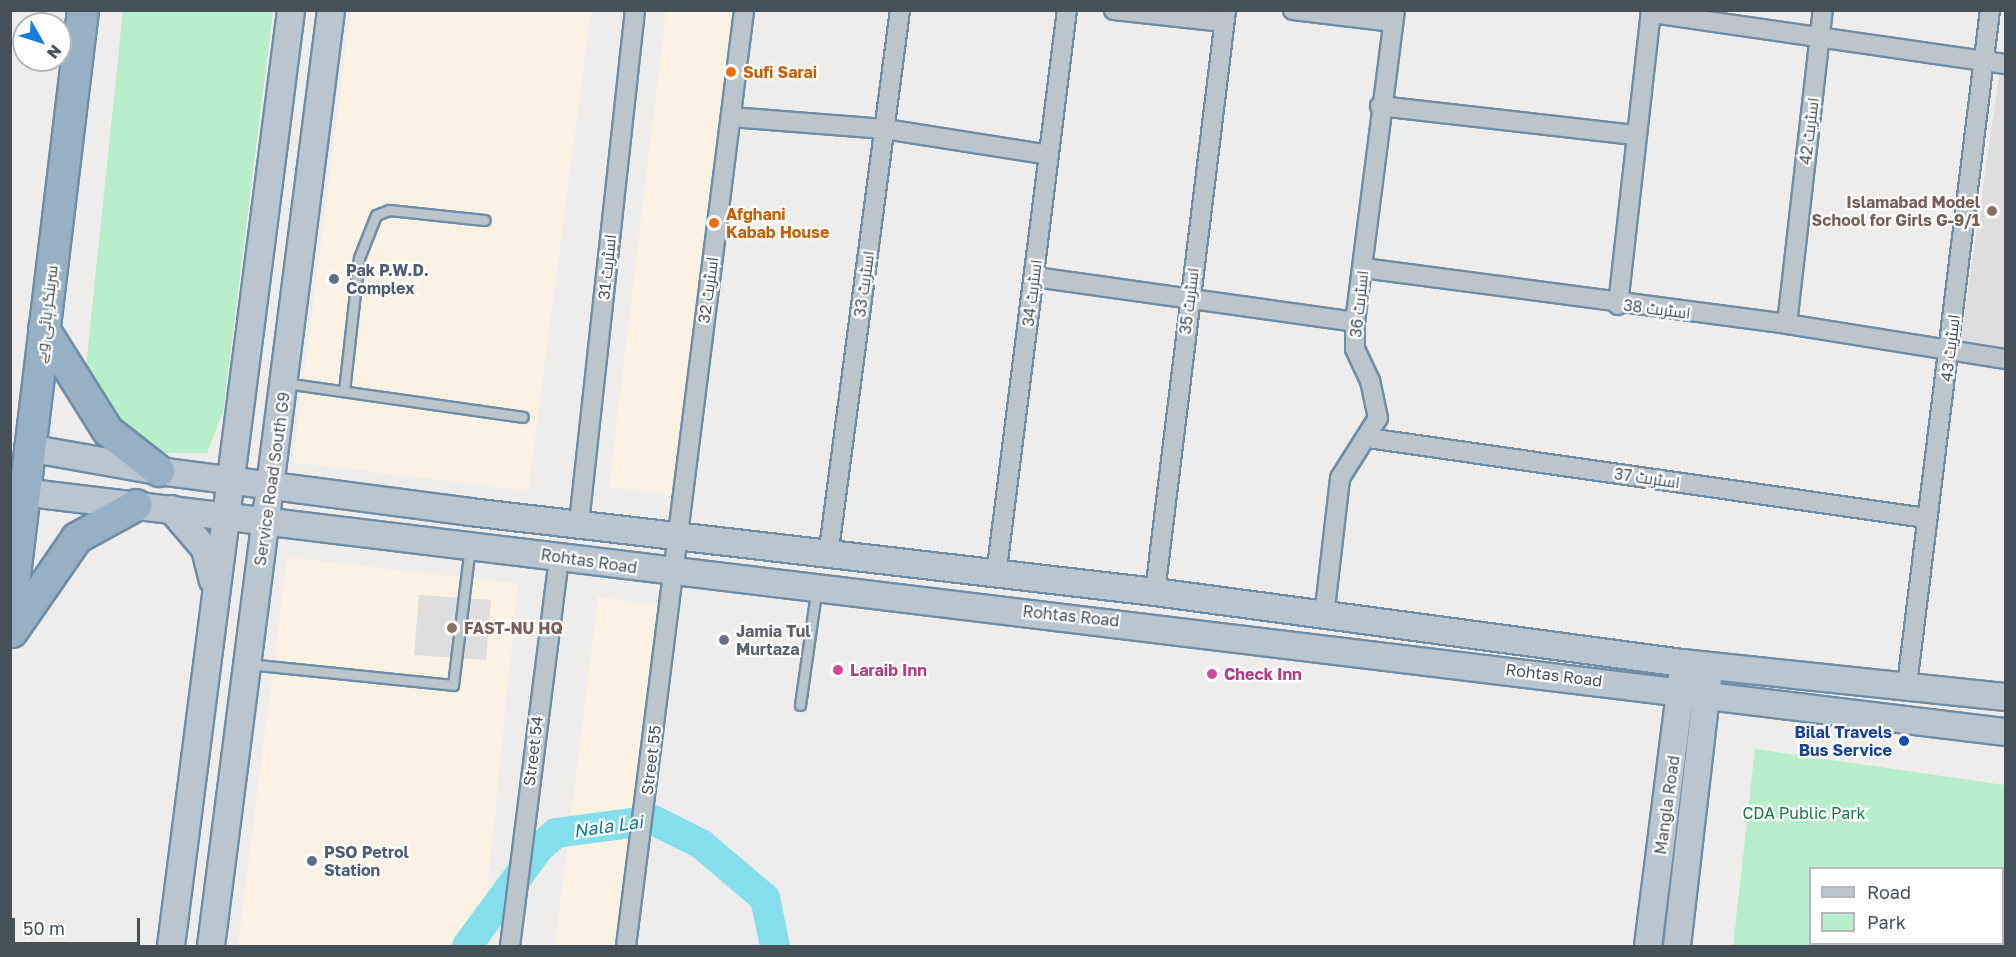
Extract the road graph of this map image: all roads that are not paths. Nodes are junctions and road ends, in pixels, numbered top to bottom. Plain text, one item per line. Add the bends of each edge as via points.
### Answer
1 (83, 10) edge
2 (291, 10) edge
3 (331, 10) edge
4 (635, 10) edge
5 (744, 10) edge
6 (900, 10) edge
7 (1067, 10) edge
8 (1114, 10) edge
9 (1293, 10) edge
10 (1823, 10) edge
11 (1990, 10) edge
12 (1651, 12) edge
13 (1224, 16) edge
14 (1394, 16) edge
15 (1820, 36) junction
16 (1984, 62) junction
17 (2006, 64) edge
18 (1380, 106) junction
19 (731, 117) junction
20 (885, 129) junction
21 (1636, 135) junction
22 (1050, 155) junction
23 (484, 220) dead end
24 (1363, 268) junction
25 (1035, 277) junction
26 (1190, 298) junction
27 (1618, 305) junction
28 (1355, 322) junction
29 (1787, 324) junction
30 (44, 329) junction
31 (1950, 350) junction
32 (2006, 359) edge
33 (285, 383) junction
34 (344, 392) junction
35 (523, 417) dead end
36 (1368, 438) junction
37 (28, 448) junction
38 (159, 471) junction
39 (229, 479) junction
40 (273, 484) junction
41 (22, 492) junction
42 (137, 505) junction
43 (171, 509) junction
44 (470, 512) junction
45 (224, 516) junction
46 (1926, 518) junction
47 (265, 520) junction
48 (579, 523) junction
49 (676, 533) junction
50 (466, 544) junction
51 (559, 556) junction
52 (828, 557) junction
53 (673, 573) junction
54 (996, 576) junction
55 (816, 592) junction
56 (1155, 592) junction
57 (216, 598) junction
58 (10, 617) edge
59 (1324, 617) junction
60 (10, 634) edge
61 (1682, 663) junction
62 (245, 664) junction
63 (1710, 666) junction
64 (1907, 686) junction
65 (1694, 692) junction
66 (2006, 698) edge
67 (800, 705) dead end
68 (2006, 732) edge
69 (171, 946) edge
70 (211, 946) edge
71 (510, 946) edge
72 (626, 946) edge
73 (1648, 946) edge
74 (1677, 946) edge

1 - 30 highway, سرینگر ہائی وے
2 - 39 main road
3 - 33 main road, Service Road South G9
4 - 48 street, اسٹریٹ 31
5 - 19 street, اسٹریٹ 32
6 - 20 street, اسٹریٹ 33
7 - 22 street, اسٹریٹ 34
8 - 13 street
9 - 14 street
10 - 15 street, اسٹریٹ 42
11 - 16 street, اسٹریٹ 43
12 - 15 street
12 - 21 street
13 - 26 street, اسٹریٹ 35
14 - 18 street, اسٹریٹ 36
15 - 16 street
15 - 29 street, اسٹریٹ 42
16 - 17 street
16 - 31 street, اسٹریٹ 43
18 - 21 street
18 - 24 street, اسٹریٹ 36
19 - 20 street
19 - 49 street, اسٹریٹ 32
20 - 22 street
20 - 52 street, اسٹریٹ 33
21 - 27 street
22 - 25 street, اسٹریٹ 34
23 - 34 lane via 390,210 376,215 359,258
24 - 27 street, اسٹریٹ 38
24 - 28 street, اسٹریٹ 36
25 - 26 street
25 - 54 street, اسٹریٹ 34
26 - 28 street
26 - 56 street, اسٹریٹ 35
27 - 29 street, اسٹریٹ 38
28 - 36 street, اسٹریٹ 36 via 1355,349 1377,408
29 - 31 street, اسٹریٹ 38
30 - 37 highway, سرینگر ہائی وے
30 - 38 highway via 71,380 108,431
31 - 32 street, اسٹریٹ 38
31 - 46 street, اسٹریٹ 43
33 - 34 lane
33 - 40 main road, Service Road South G9
34 - 35 lane
36 - 46 street, اسٹریٹ 37
36 - 59 street, اسٹریٹ 36 via 1340,478
37 - 38 main road, Rohtas Road
37 - 41 highway, سرینگر ہائی وے
38 - 39 main road, Rohtas Road
39 - 40 main road, Rohtas Road
39 - 45 main road
40 - 44 main road, Rohtas Road
40 - 47 main road, Service Road South G9
41 - 42 main road, Rohtas Road
41 - 58 highway, سرینگر ہائی وے
42 - 43 main road, Rohtas Road
42 - 60 highway via 77,538
43 - 45 main road, Rohtas Road
43 - 57 main road via 205,549
44 - 48 main road, Rohtas Road
44 - 50 main road
45 - 47 main road, Rohtas Road
45 - 57 main road
46 - 64 street, اسٹریٹ 43
47 - 50 main road, Rohtas Road
47 - 62 main road, Service Road South G9
48 - 49 main road, Rohtas Road
49 - 52 main road, Rohtas Road
49 - 53 street, اسٹریٹ 32
50 - 51 main road, Rohtas Road
50 - 62 lane via 453,686
51 - 53 main road, Rohtas Road
51 - 71 street, Street 54
52 - 54 main road, Rohtas Road
53 - 55 main road, Rohtas Road
53 - 72 street, Street 55
54 - 56 main road, Rohtas Road
55 - 65 main road, Rohtas Road via 1051,613
55 - 67 lane
56 - 59 main road, Rohtas Road
57 - 69 main road
59 - 61 main road, Rohtas Road
61 - 63 main road, Rohtas Road
61 - 65 main road, Mangla Road
62 - 70 main road, Service Road South G9
63 - 64 main road, Rohtas Road
63 - 65 main road, Mangla Road
64 - 66 main road, Rohtas Road
65 - 68 main road, Rohtas Road
65 - 73 main road, Mangla Road
65 - 74 main road, Mangla Road

